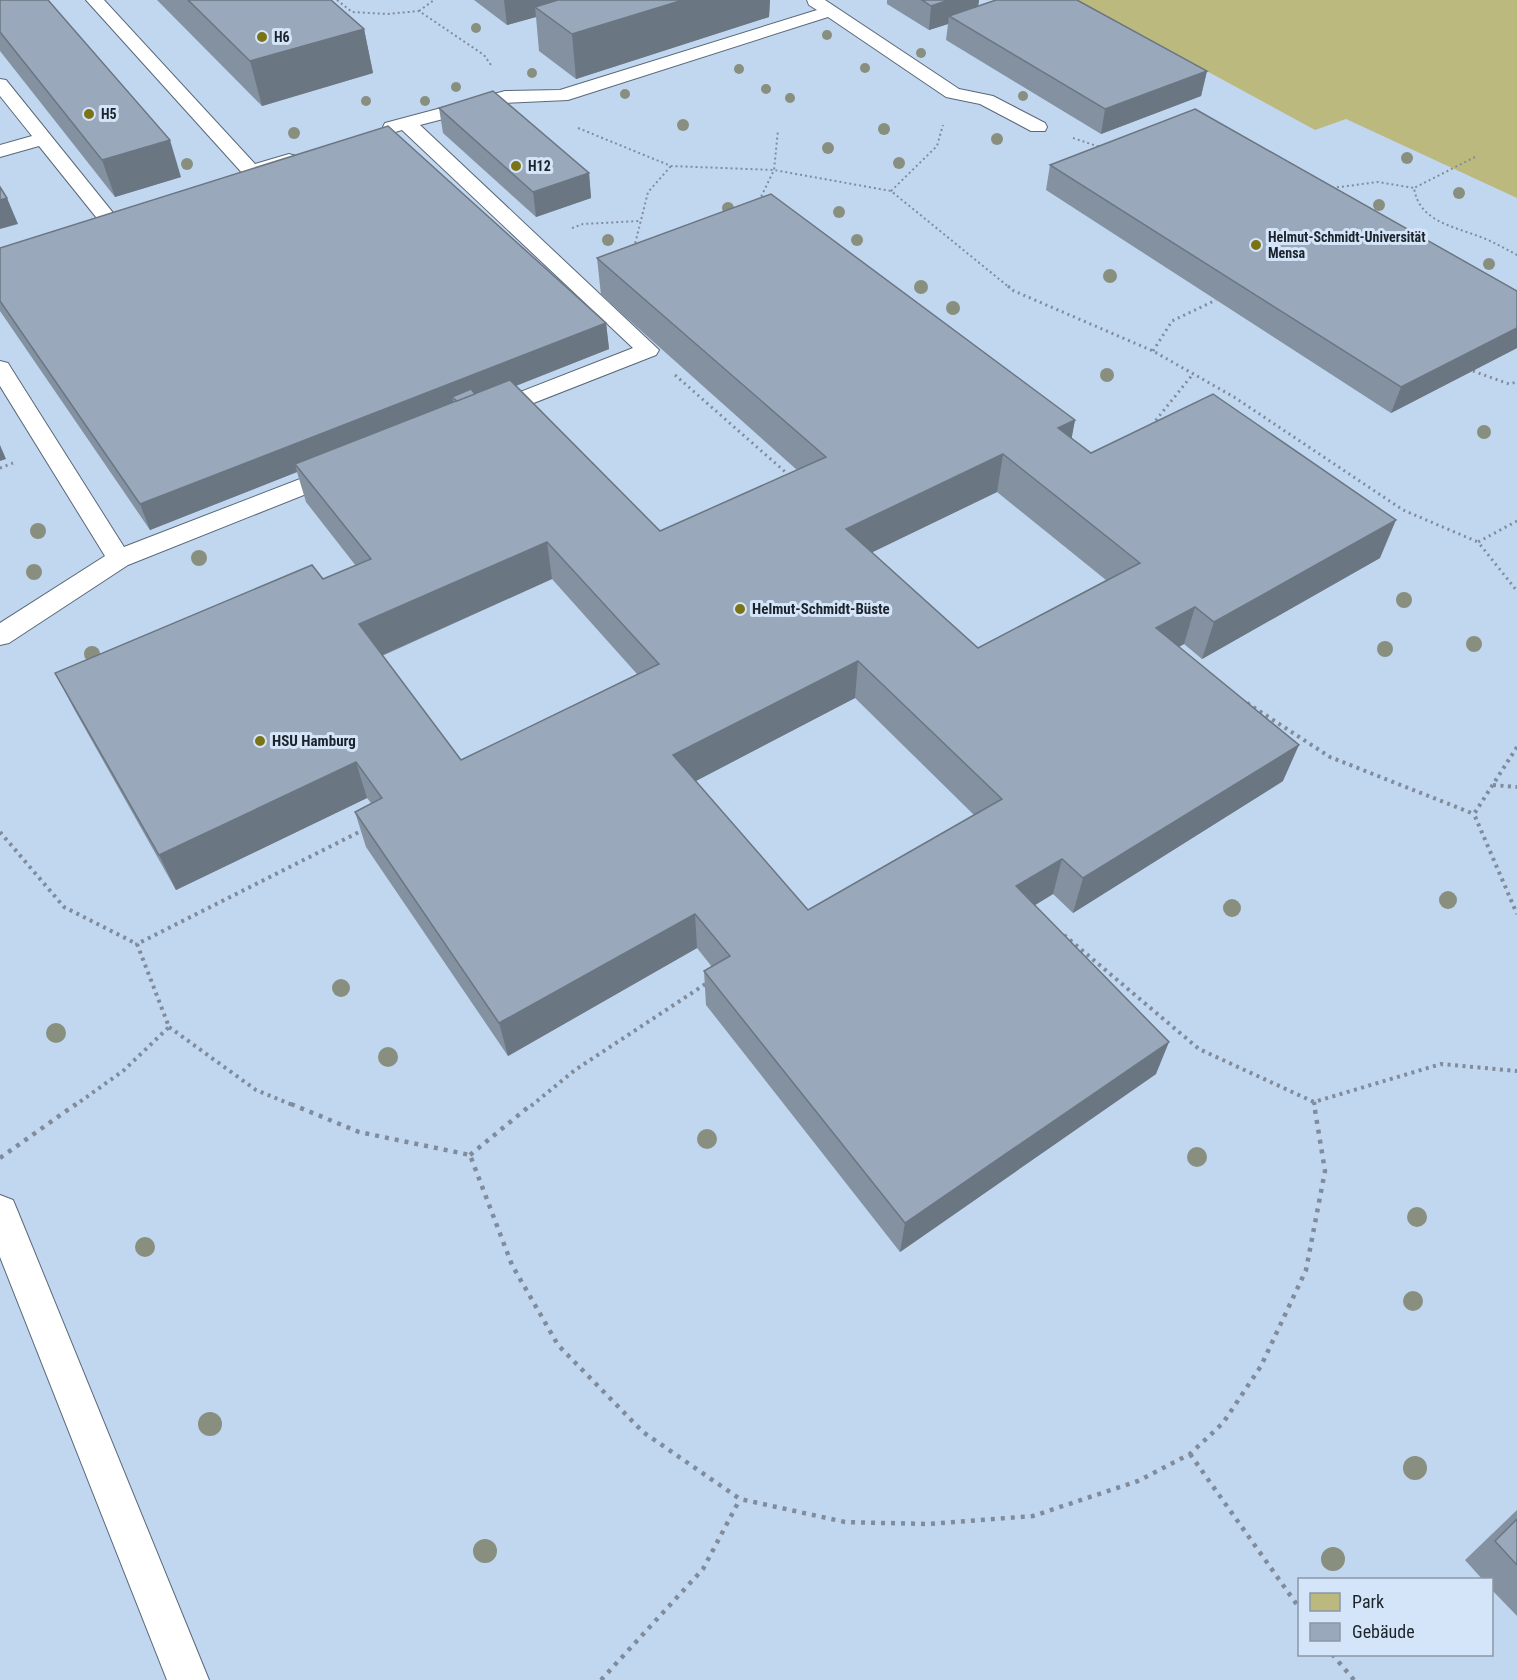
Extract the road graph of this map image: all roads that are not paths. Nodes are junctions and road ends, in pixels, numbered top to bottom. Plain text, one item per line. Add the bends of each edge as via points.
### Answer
1 (95, 0) edge
2 (814, 0) edge
3 (831, 12) junction
4 (0, 84) edge
5 (406, 123) junction
6 (1038, 127) road end
7 (373, 133) edge
8 (42, 139) junction
9 (0, 151) edge
10 (307, 154) edge
11 (229, 178) edge
12 (257, 178) junction
13 (129, 211) edge
14 (107, 218) junction
15 (86, 225) edge
16 (0, 368) edge
17 (463, 423) edge
18 (363, 462) edge
19 (119, 559) junction
20 (0, 636) edge
21 (0, 1212) edge
22 (188, 1680) edge

1 - 12 lane
2 - 3 lane
3 - 5 lane via 561,96 505,97
3 - 6 lane via 953,93 986,100
4 - 8 lane
5 - 7 lane
5 - 17 lane via 648,350
8 - 9 lane
8 - 14 lane
10 - 12 lane
11 - 12 lane
13 - 14 lane
14 - 15 lane
16 - 19 lane
18 - 19 lane
19 - 20 lane
21 - 22 lane

